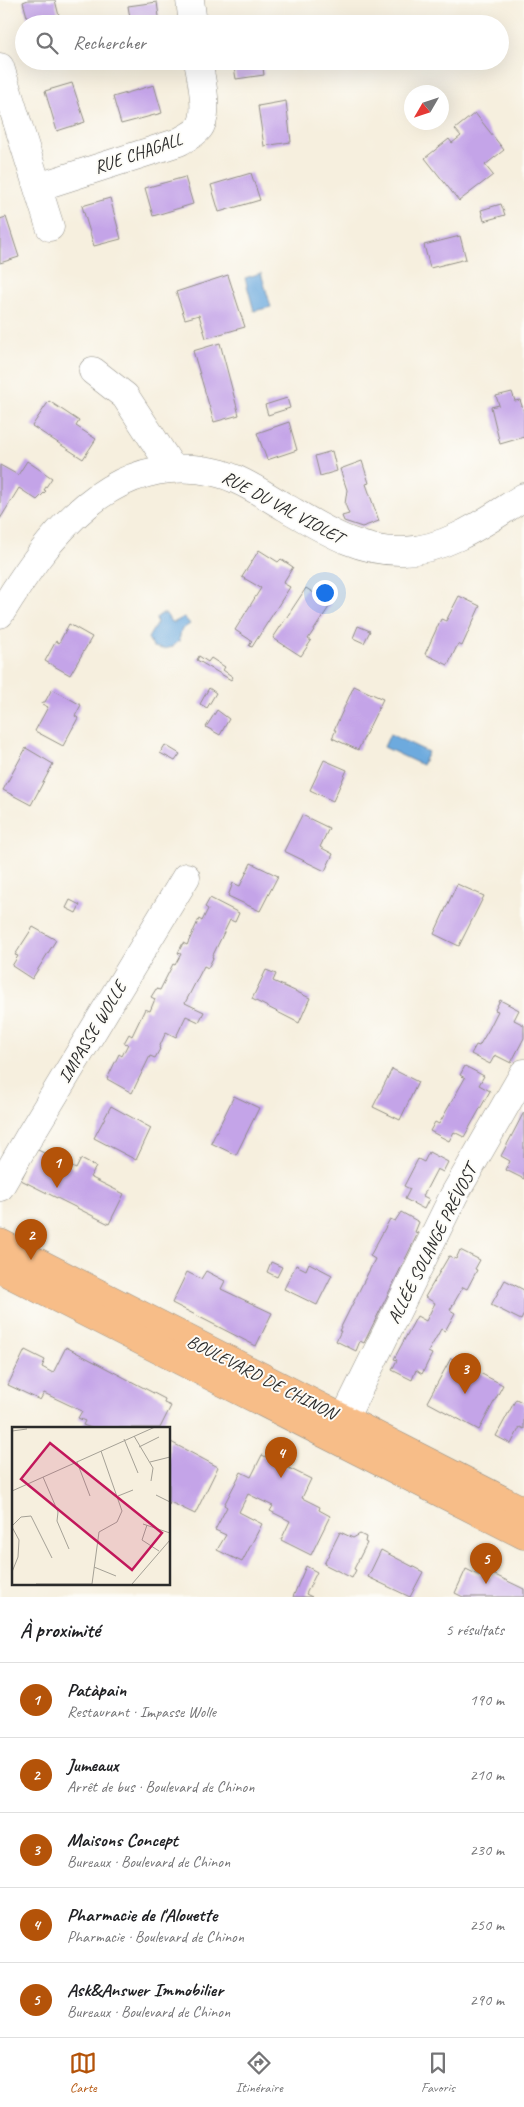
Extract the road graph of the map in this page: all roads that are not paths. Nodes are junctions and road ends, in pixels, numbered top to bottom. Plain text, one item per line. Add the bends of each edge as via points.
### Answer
1 (190, 0) edge
2 (192, 15) edge
3 (0, 67) edge
4 (199, 70) edge
5 (38, 187) junction
6 (50, 227) dead end
7 (93, 371) dead end
8 (172, 468) junction
9 (524, 497) edge
10 (0, 614) edge
11 (186, 877) dead end
12 (524, 1073) edge
13 (0, 1187) edge
14 (0, 1244) edge
15 (0, 1269) edge
16 (344, 1419) junction
17 (524, 1511) edge
18 (524, 1535) edge

1 - 2 street
3 - 5 street
4 - 5 street, RUE CHAGALL via 205,110 201,125 192,134 179,142
5 - 6 street
7 - 8 street via 125,396
8 - 9 street, RUE DU VAL VIOLET via 216,472 243,483 336,536 358,546 385,550 429,548 450,541
8 - 10 street, RUE DU VAL VIOLET via 149,471 92,499 34,563
11 - 13 street, IMPASSE WOLLE
12 - 16 street, ALLÉE SOLANGE PRÉVOST via 454,1195
14 - 16 main road, BOULEVARD DE CHINON
15 - 18 main road, BOULEVARD DE CHINON
16 - 17 main road, BOULEVARD DE CHINON

